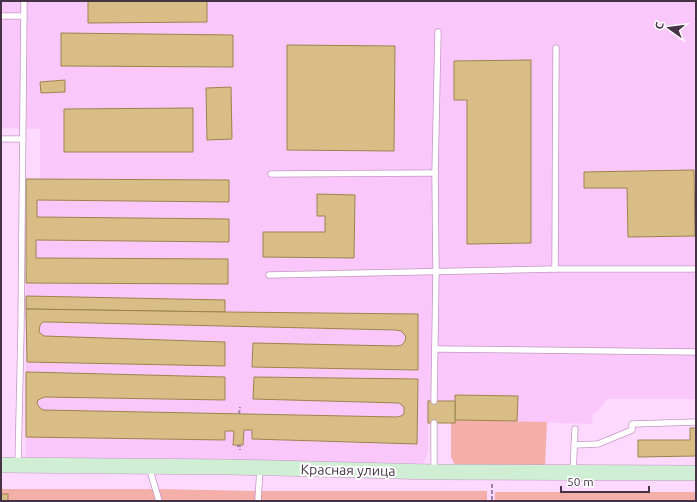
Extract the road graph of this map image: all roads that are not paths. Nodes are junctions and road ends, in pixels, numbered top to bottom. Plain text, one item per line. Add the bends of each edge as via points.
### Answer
1 (24, 1) edge
2 (1, 16) edge
3 (24, 16) junction
4 (438, 32) dead end
5 (556, 48) dead end
6 (1, 139) edge
7 (23, 139) junction
8 (435, 173) junction
9 (271, 174) dead end
10 (555, 269) junction
11 (696, 269) edge
12 (436, 272) junction
13 (269, 275) dead end
14 (435, 349) junction
15 (696, 352) edge
16 (434, 401) dead end
17 (696, 422) edge
18 (434, 423) dead end
19 (575, 429) dead end
20 (574, 445) junction
21 (1, 465) edge
22 (18, 465) junction
23 (148, 466) junction
24 (260, 468) junction
25 (434, 472) junction
26 (573, 473) junction
27 (696, 473) edge
28 (160, 501) edge
29 (258, 501) edge

1 - 3 lane
2 - 3 lane
3 - 7 lane
4 - 8 lane
5 - 10 lane
6 - 7 lane
7 - 22 lane
8 - 9 lane
8 - 12 lane
10 - 11 lane
10 - 12 lane
12 - 13 lane
12 - 14 lane
14 - 15 lane
14 - 16 lane
17 - 20 lane via 632,424 632,430 598,444
18 - 25 lane
19 - 20 lane
20 - 26 lane
21 - 22 main road, Красная улица
22 - 23 main road, Красная улица
23 - 24 main road, Красная улица via 229,465
23 - 28 lane
24 - 25 main road, Красная улица
24 - 29 lane
25 - 26 main road, Красная улица
26 - 27 main road, Красная улица

